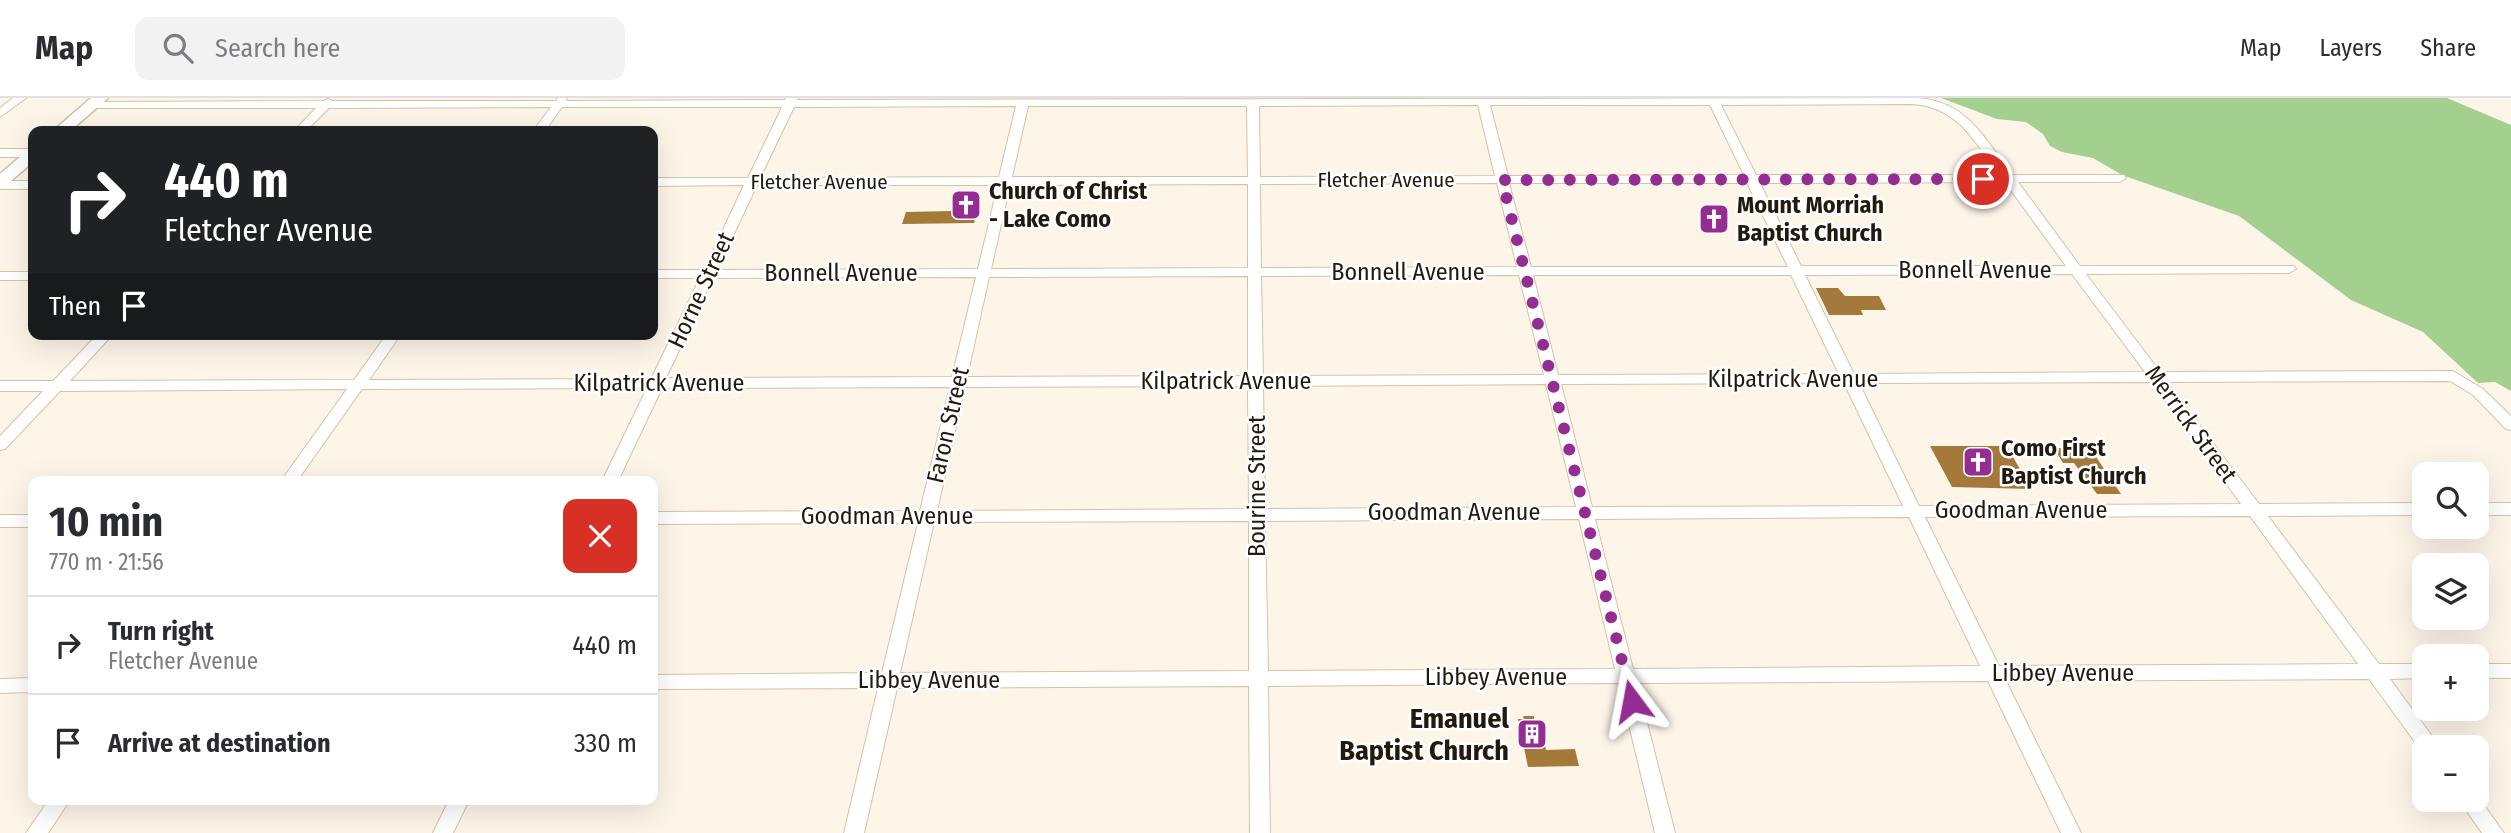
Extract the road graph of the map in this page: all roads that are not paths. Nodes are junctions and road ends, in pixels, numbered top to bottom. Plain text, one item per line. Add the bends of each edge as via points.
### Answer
1 (20, 98) edge
2 (1482, 100) edge
3 (1713, 100) edge
4 (790, 101) edge
5 (1023, 101) edge
6 (1254, 101) edge
7 (96, 102) edge
8 (329, 102) edge
9 (560, 102) edge
10 (0, 114) edge
11 (67, 126) edge
12 (305, 126) edge
13 (543, 126) edge
14 (0, 153) edge
15 (28, 154) edge
16 (28, 158) edge
17 (2120, 178) dead end
18 (1752, 179) junction
19 (2009, 179) junction
20 (1502, 180) junction
21 (1005, 181) junction
22 (1254, 181) junction
23 (658, 182) edge
24 (752, 182) junction
25 (0, 183) edge
26 (28, 185) edge
27 (2076, 269) junction
28 (2289, 269) dead end
29 (1797, 270) junction
30 (1525, 271) junction
31 (1255, 272) junction
32 (984, 273) junction
33 (658, 274) edge
34 (708, 274) junction
35 (0, 276) edge
36 (28, 276) edge
37 (100, 340) edge
38 (390, 340) edge
39 (2156, 377) junction
40 (1851, 378) junction
41 (1552, 380) junction
42 (1256, 381) junction
43 (958, 382) junction
44 (656, 383) junction
45 (358, 384) junction
46 (0, 386) edge
47 (57, 386) junction
48 (2511, 425) edge
49 (0, 445) edge
50 (293, 476) edge
51 (612, 476) edge
52 (2412, 509) edge
53 (2489, 509) edge
54 (2511, 509) edge
55 (1912, 510) junction
56 (2254, 510) junction
57 (1586, 512) junction
58 (1257, 514) junction
59 (927, 516) junction
60 (658, 518) edge
61 (0, 521) edge
62 (28, 521) edge
63 (2374, 671) junction
64 (2412, 671) edge
65 (2489, 671) edge
66 (2511, 671) edge
67 (1993, 674) junction
68 (1627, 676) junction
69 (1258, 678) junction
70 (889, 680) junction
71 (658, 682) edge
72 (28, 685) edge
73 (0, 686) edge
74 (2421, 735) edge
75 (56, 805) edge
76 (457, 805) edge
77 (2478, 812) edge
78 (36, 833) edge
79 (443, 833) edge
80 (854, 833) edge
81 (1260, 833) edge
82 (1665, 833) edge
83 (2071, 833) edge
84 (2494, 833) edge

1 - 10 street
2 - 3 street
2 - 6 street
2 - 20 street
3 - 18 street
3 - 19 street, Merrick Street via 1913,101 1945,107 1962,118
4 - 5 street
4 - 9 street
4 - 24 street, Horne Street
5 - 6 street
5 - 21 street, Faron Street
6 - 22 street, Bourine Street
7 - 8 street
7 - 11 main road
8 - 9 street
8 - 12 street
9 - 13 street
14 - 15 street
16 - 25 main road
17 - 19 street, Fletcher Avenue
18 - 19 street, Fletcher Avenue
18 - 20 street, Fletcher Avenue
18 - 29 street
19 - 27 street, Merrick Street
20 - 22 street, Fletcher Avenue
20 - 30 street
21 - 22 street, Fletcher Avenue
21 - 24 street, Fletcher Avenue
21 - 32 street, Faron Street
22 - 31 street, Bourine Street
23 - 24 street, Fletcher Avenue
24 - 34 street, Horne Street
25 - 26 street
27 - 28 street, Bonnell Avenue
27 - 29 street, Bonnell Avenue
27 - 39 street, Merrick Street
29 - 30 street, Bonnell Avenue
29 - 40 street
30 - 31 street, Bonnell Avenue
30 - 41 street
31 - 32 street, Bonnell Avenue
31 - 42 street, Bourine Street
32 - 34 street, Bonnell Avenue
32 - 43 street, Faron Street
33 - 34 street, Bonnell Avenue
34 - 44 street, Horne Street
35 - 36 street
37 - 47 street
38 - 45 street
39 - 40 street, Kilpatrick Avenue
39 - 48 street, Kilpatrick Avenue via 2453,376 2478,392
39 - 56 street, Merrick Street
40 - 41 street, Kilpatrick Avenue
40 - 55 street
41 - 42 street, Kilpatrick Avenue
41 - 57 street
42 - 43 street, Kilpatrick Avenue
42 - 58 street, Bourine Street
43 - 44 street, Kilpatrick Avenue
43 - 59 street, Faron Street
44 - 45 street, Kilpatrick Avenue
44 - 51 street, Horne Street
45 - 47 street, Kilpatrick Avenue
45 - 50 street
46 - 47 street, Kilpatrick Avenue
47 - 49 street
52 - 56 street, Goodman Avenue
53 - 54 street
55 - 56 street, Goodman Avenue
55 - 57 street, Goodman Avenue
55 - 67 street
56 - 63 street, Merrick Street
57 - 58 street, Goodman Avenue
57 - 68 street
58 - 59 street, Goodman Avenue
58 - 69 street, Bourine Street
59 - 60 street, Goodman Avenue
59 - 70 street, Faron Street
61 - 62 street
63 - 64 street, Libbey Avenue
63 - 67 street, Libbey Avenue
63 - 74 street, Merrick Street
65 - 66 street
67 - 68 street, Libbey Avenue
67 - 83 street
68 - 69 street, Libbey Avenue
68 - 82 street
69 - 70 street, Libbey Avenue
69 - 81 street, Bourine Street
70 - 71 street, Libbey Avenue
70 - 80 street, Faron Street
72 - 73 street
75 - 78 street
76 - 79 street
77 - 84 street

